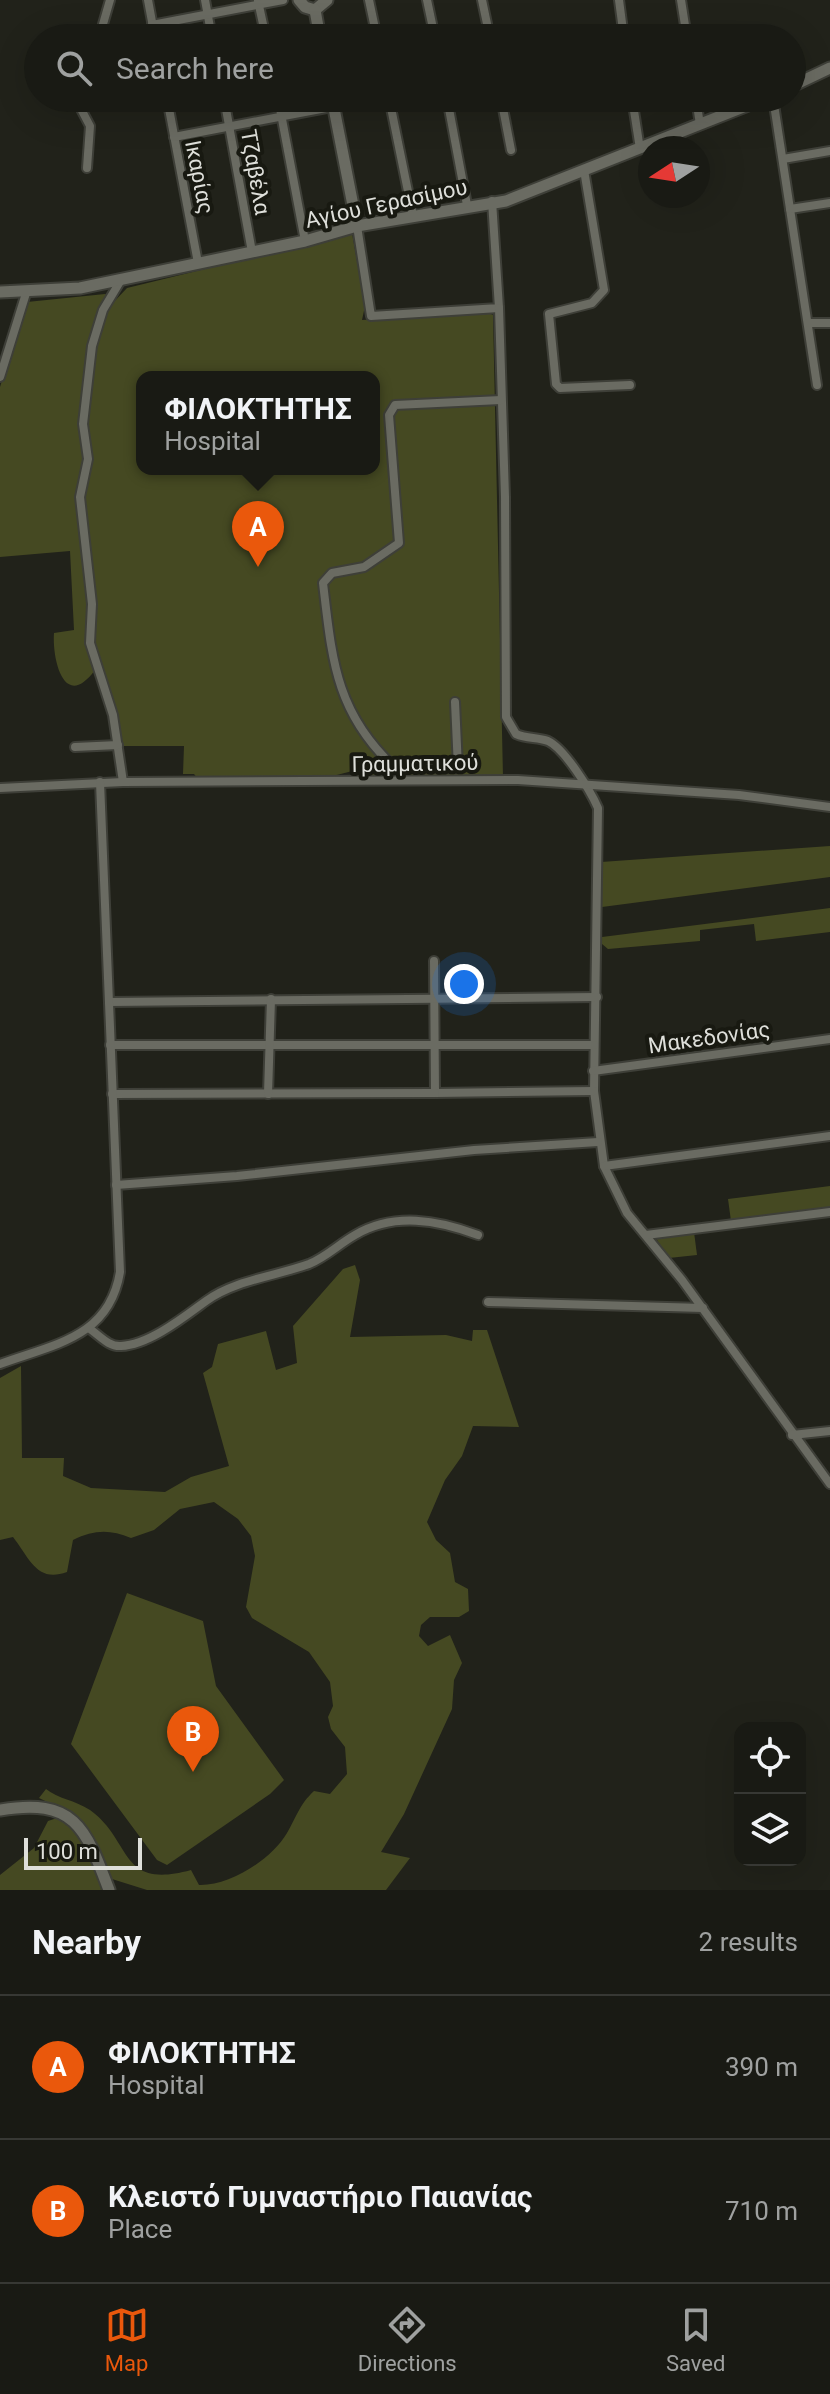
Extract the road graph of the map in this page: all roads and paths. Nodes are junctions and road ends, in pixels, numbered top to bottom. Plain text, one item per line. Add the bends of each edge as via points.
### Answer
1 (110, 0) edge
2 (148, 0) edge
3 (205, 0) edge
4 (283, 0) edge
5 (299, 0) edge
6 (327, 0) edge
7 (369, 0) edge
8 (427, 0) edge
9 (482, 0) edge
10 (619, 0) edge
11 (681, 0) edge
12 (258, 2) edge
13 (315, 10) junction
14 (207, 13) junction
15 (103, 24) edge
16 (152, 24) edge
17 (157, 24) edge
18 (209, 24) edge
19 (263, 24) edge
20 (318, 24) edge
21 (374, 24) edge
22 (432, 24) edge
23 (487, 24) edge
24 (622, 24) edge
25 (685, 24) edge
26 (830, 68) edge
27 (806, 79) edge
28 (83, 112) edge
29 (170, 112) edge
30 (226, 112) edge
31 (281, 112) edge
32 (299, 112) edge
33 (335, 112) edge
34 (392, 112) edge
35 (450, 112) edge
36 (504, 112) edge
37 (634, 112) edge
38 (698, 112) edge
39 (727, 112) edge
40 (775, 112) edge
41 (282, 117) junction
42 (700, 125) junction
43 (229, 127) junction
44 (638, 136) edge
45 (672, 136) edge
46 (174, 137) junction
47 (511, 150) dead end
48 (638, 150) edge
49 (830, 151) edge
50 (783, 159) junction
51 (87, 168) dead end
52 (584, 170) junction
53 (492, 201) junction
54 (830, 203) edge
55 (467, 205) junction
56 (790, 209) junction
57 (413, 216) junction
58 (357, 226) junction
59 (305, 241) junction
60 (252, 252) junction
61 (198, 263) junction
62 (121, 280) junction
63 (27, 290) junction
64 (0, 292) edge
65 (499, 308) junction
66 (808, 323) junction
67 (830, 323) edge
68 (0, 377) edge
69 (630, 385) dead end
70 (817, 385) dead end
71 (501, 400) junction
72 (455, 702) dead end
73 (118, 745) junction
74 (75, 747) dead end
75 (100, 782) junction
76 (123, 782) junction
77 (586, 785) junction
78 (0, 788) edge
79 (830, 807) edge
80 (434, 961) dead end
81 (434, 996) junction
82 (597, 997) junction
83 (271, 999) junction
84 (109, 1002) junction
85 (830, 1039) edge
86 (434, 1043) junction
87 (110, 1045) junction
88 (594, 1045) junction
89 (269, 1046) junction
90 (593, 1071) junction
91 (594, 1091) junction
92 (435, 1093) junction
93 (112, 1094) junction
94 (268, 1094) junction
95 (830, 1136) edge
96 (598, 1142) junction
97 (604, 1166) junction
98 (116, 1185) junction
99 (830, 1212) edge
100 (478, 1235) dead end
101 (646, 1235) junction
102 (488, 1302) dead end
103 (703, 1308) junction
104 (90, 1329) junction
105 (0, 1364) edge
106 (830, 1431) edge
107 (792, 1435) junction
108 (830, 1484) edge
109 (0, 1810) edge
110 (109, 1890) edge

1 - 15 street
2 - 16 street
3 - 14 street
4 - 12 street
5 - 13 street
6 - 13 street
7 - 21 street
8 - 22 street
9 - 23 street
10 - 24 street
11 - 25 street
12 - 14 street
12 - 19 street
13 - 20 street
14 - 17 street
14 - 18 street
26 - 27 street
28 - 51 street via 90,126
29 - 46 street, Ικαρίας
30 - 43 street, Τζαβέλα
31 - 41 street
32 - 41 street
33 - 58 street
34 - 57 street
35 - 55 street
36 - 47 street
37 - 44 street
38 - 42 street
39 - 42 street, Αγίου Γερασίμου
40 - 50 street
41 - 43 street
41 - 59 street
42 - 45 street, Αγίου Γερασίμου
43 - 46 street
43 - 60 street, Τζαβέλα
46 - 61 street, Ικαρίας
48 - 52 street, Αγίου Γερασίμου
49 - 50 street
50 - 56 street
52 - 53 street, Αγίου Γερασίμου via 523,196
52 - 69 street via 604,290 592,303 549,314 556,384
53 - 55 street, Αγίου Γερασίμου
53 - 65 street
54 - 56 street
55 - 57 street, Αγίου Γερασίμου
56 - 66 street
57 - 58 street, Αγίου Γερασίμου
58 - 59 street, Αγίου Γερασίμου
58 - 65 street via 371,316
59 - 60 street, Αγίου Γερασίμου
60 - 61 street, Αγίου Γερασίμου
61 - 62 street, Αγίου Γερασίμου
62 - 63 street, Αγίου Γερασίμου
62 - 73 street via 103,310 92,346 83,424 88,459 80,497 92,604 90,643
63 - 64 street, Αγίου Γερασίμου
63 - 68 street
65 - 71 street
66 - 67 street
66 - 70 street
71 - 72 street via 395,405 389,415 399,543 364,567 325,576 323,583 341,695 373,748 394,767 458,768
71 - 77 street via 506,717 516,734 552,743
73 - 74 street
73 - 76 street
75 - 76 street, Γραμματικού
75 - 78 street, Γραμματικού
75 - 84 street
76 - 77 street, Γραμματικού via 479,779
77 - 79 street, Γραμματικού
77 - 82 street via 598,808 599,825
80 - 81 street
81 - 82 street
81 - 83 street
81 - 86 street
82 - 88 street
83 - 84 street
83 - 89 street
84 - 87 street
85 - 90 street, Μακεδονίας
86 - 88 street
86 - 89 street
86 - 92 street
87 - 89 street
87 - 93 street
88 - 90 street
89 - 94 street
90 - 91 street
91 - 92 street
91 - 96 street
92 - 94 street
93 - 94 street
93 - 98 street
95 - 97 street
96 - 97 street
96 - 98 street
97 - 101 street via 627,1213
98 - 104 street via 120,1272 116,1293
99 - 101 street
100 - 104 street via 447,1223 413,1220 370,1227 309,1264 223,1292 185,1319 127,1345 111,1345
101 - 103 street
102 - 103 street
103 - 107 street
104 - 105 street
106 - 107 street
107 - 108 street
109 - 110 street via 36,1806 74,1819

